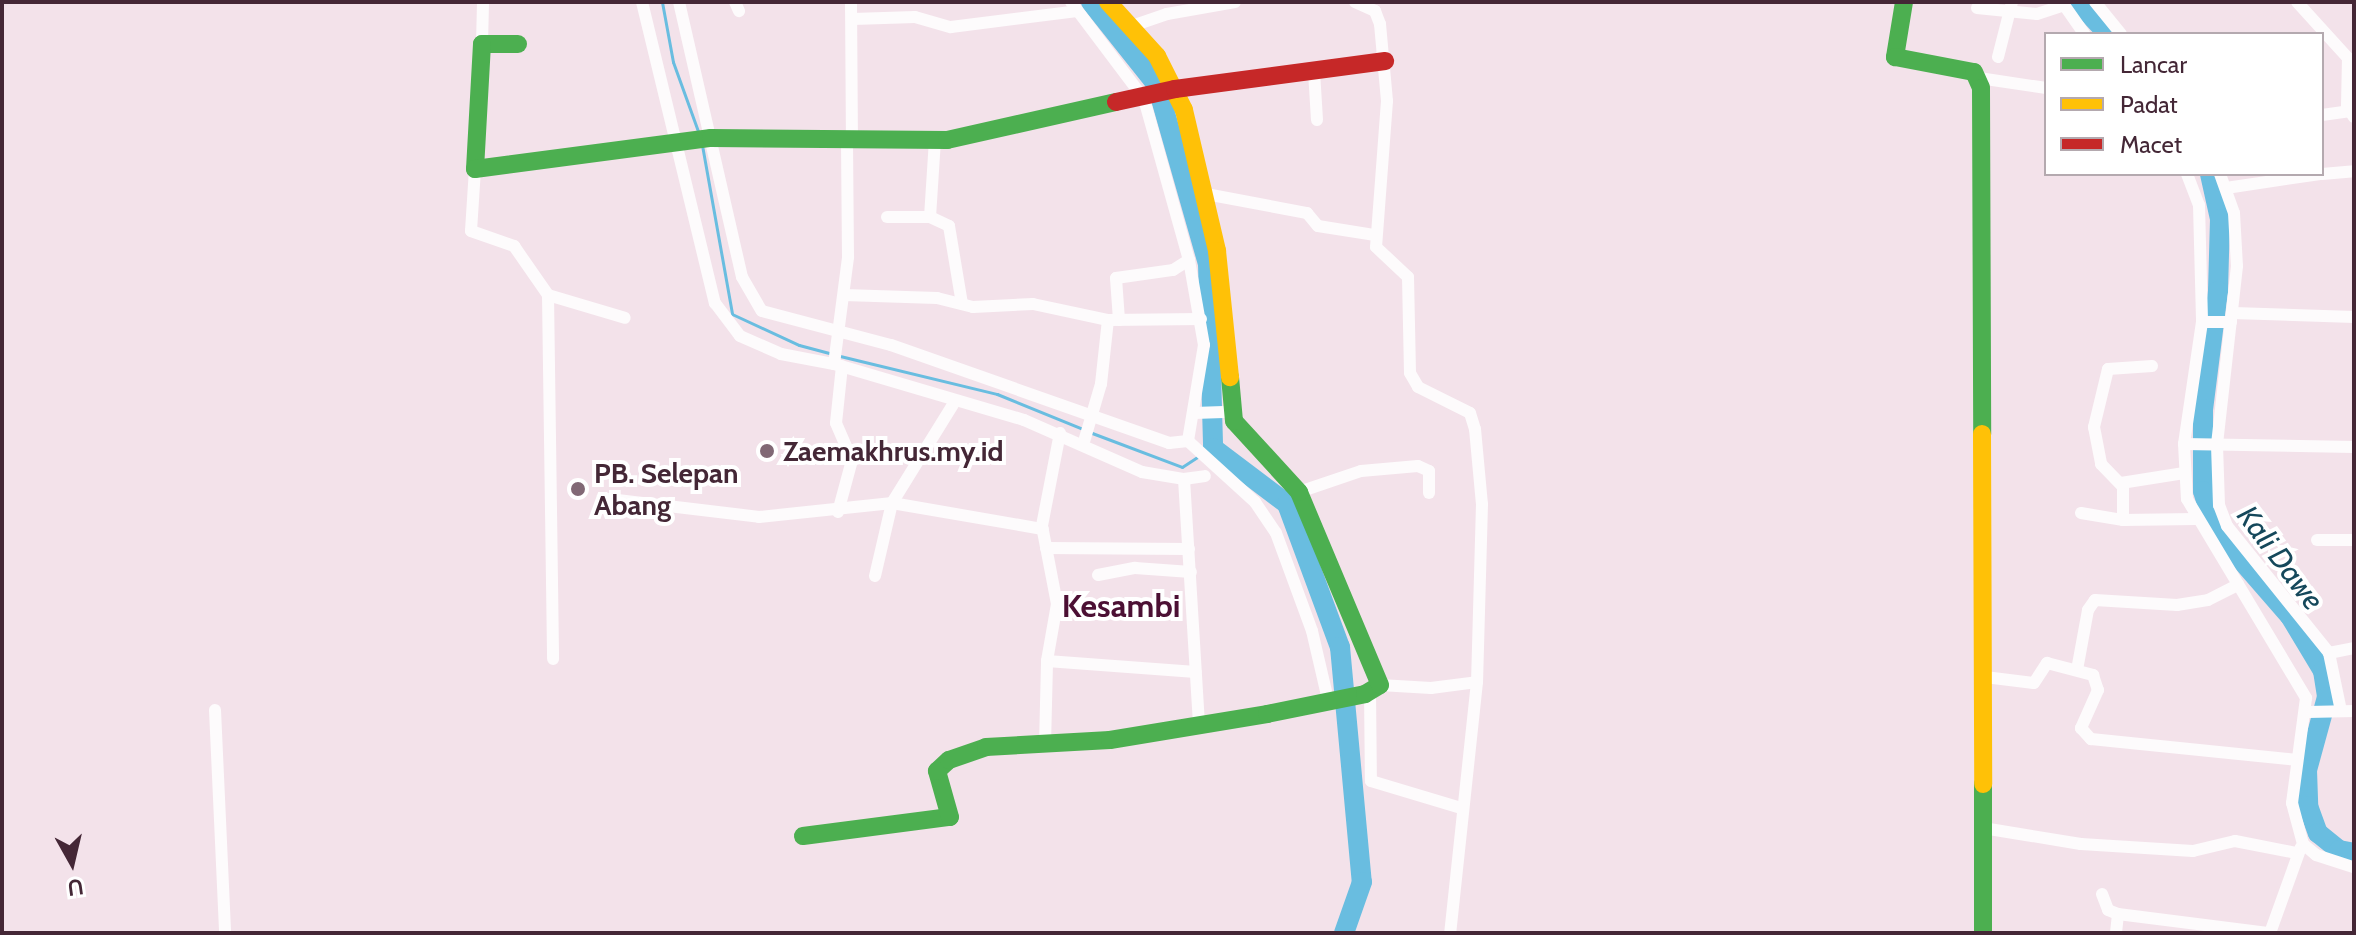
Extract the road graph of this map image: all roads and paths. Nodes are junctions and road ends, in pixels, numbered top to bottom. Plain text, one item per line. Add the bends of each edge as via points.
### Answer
1 (483, 2) edge
2 (642, 2) edge
3 (679, 2) edge
4 (851, 2) edge
5 (1108, 2) edge
6 (1235, 2) edge
7 (1355, 2) edge
8 (1904, 2) edge
9 (2095, 2) edge
10 (2297, 2) edge
11 (2063, 4) edge
12 (1074, 7) edge
13 (2011, 7) edge
14 (1977, 8) dead end
15 (853, 19) junction
16 (1132, 26) junction
17 (2083, 32) edge
18 (2119, 32) edge
19 (482, 44) junction
20 (518, 44) dead end
21 (1998, 57) dead end
22 (1385, 61) junction
23 (1314, 71) junction
24 (1979, 78) junction
25 (2044, 88) edge
26 (1172, 90) junction
27 (1146, 98) junction
28 (2352, 114) edge
29 (2324, 115) edge
30 (1317, 120) dead end
31 (709, 138) junction
32 (935, 140) junction
33 (850, 141) junction
34 (681, 143) junction
35 (475, 169) junction
36 (2354, 171) edge
37 (2324, 174) edge
38 (2188, 176) edge
39 (2221, 176) edge
40 (2307, 176) edge
41 (2226, 188) junction
42 (1206, 194) junction
43 (887, 217) dead end
44 (930, 217) junction
45 (1375, 235) junction
46 (1189, 260) junction
47 (548, 295) junction
48 (844, 295) junction
49 (962, 304) junction
50 (2354, 317) edge
51 (625, 318) dead end
52 (2232, 318) junction
53 (1201, 319) junction
54 (1114, 320) junction
55 (2202, 322) junction
56 (838, 332) junction
57 (837, 362) junction
58 (2152, 366) dead end
59 (954, 403) junction
60 (1226, 412) junction
61 (1197, 413) junction
62 (1094, 415) junction
63 (1060, 433) junction
64 (1085, 441) junction
65 (1190, 442) junction
66 (2200, 445) junction
67 (2354, 447) edge
68 (2184, 473) junction
69 (1205, 476) dead end
70 (1184, 479) junction
71 (2121, 483) junction
72 (1299, 492) junction
73 (1429, 493) dead end
74 (609, 499) dead end
75 (892, 503) junction
76 (838, 512) junction
77 (2081, 513) dead end
78 (2195, 519) junction
79 (2123, 520) junction
80 (1043, 529) junction
81 (2317, 540) dead end
82 (2354, 540) edge
83 (1046, 548) junction
84 (1189, 549) junction
85 (1191, 572) junction
86 (1098, 575) dead end
87 (875, 576) dead end
88 (2238, 585) junction
89 (2354, 648) edge
90 (2329, 653) junction
91 (553, 659) dead end
92 (1047, 661) junction
93 (2077, 670) junction
94 (1196, 672) junction
95 (1985, 677) junction
96 (1477, 682) junction
97 (1372, 690) junction
98 (1334, 698) junction
99 (215, 710) dead end
100 (2331, 711) edge
101 (1199, 726) junction
102 (1045, 745) junction
103 (2297, 760) junction
104 (1461, 808) junction
105 (1983, 828) junction
106 (803, 836) dead end
107 (2300, 848) junction
108 (2354, 867) edge
109 (2102, 894) dead end
110 (2118, 914) junction
111 (225, 933) edge
112 (1450, 933) edge
113 (1983, 933) edge
114 (2116, 933) edge
115 (2269, 933) edge

1 - 19 street
2 - 34 street
3 - 31 street
4 - 15 street
5 - 16 street
6 - 16 street
7 - 22 street via 1379,17
8 - 24 street via 1895,57 1961,68
9 - 18 street
10 - 28 street via 2348,58
11 - 13 street via 2047,13
11 - 17 street
12 - 15 street via 951,27 915,17
12 - 27 street
13 - 14 street
13 - 21 street
15 - 33 street
16 - 26 street
19 - 20 street
19 - 35 street
22 - 23 street
22 - 45 street
23 - 26 street
23 - 30 street
24 - 25 street
24 - 95 street
26 - 27 street
26 - 42 street
27 - 32 street
27 - 46 street
28 - 29 street
31 - 33 street
31 - 34 street
31 - 56 street via 750,299 777,317
32 - 33 street
32 - 44 street
33 - 48 street
34 - 35 street via 529,158
34 - 57 street via 715,303 727,322 762,347
35 - 47 street via 471,231 514,246
36 - 37 street
38 - 55 street via 2199,205
39 - 41 street
40 - 41 street
41 - 52 street via 2236,232
42 - 45 street via 1307,213 1318,226
42 - 60 street via 1226,309
43 - 44 street
44 - 49 street via 945,222 952,232
45 - 96 street via 1380,253 1406,270 1408,277 1413,379 1431,395 1470,413 1475,429 1482,504
46 - 53 street
46 - 54 street via 1173,270 1116,278
47 - 51 street
47 - 91 street
48 - 49 street
48 - 56 street
49 - 54 street via 1033,304
50 - 52 street
52 - 55 street
52 - 66 street
53 - 54 street
53 - 61 street via 1204,345
54 - 62 street
55 - 66 street
56 - 57 street
56 - 62 street
57 - 59 street
57 - 76 street via 836,423 852,460
58 - 71 street via 2110,368 2103,386 2095,440 2104,471
59 - 63 street
59 - 75 street
60 - 61 street
60 - 72 street via 1239,433
61 - 65 street
62 - 64 street
62 - 65 street via 1169,443
63 - 64 street
63 - 80 street
64 - 70 street via 1142,472
65 - 98 street via 1255,502 1276,533
66 - 67 street
66 - 68 street
66 - 90 street via 2227,526
68 - 71 street
68 - 78 street
69 - 70 street
70 - 84 street
71 - 79 street
72 - 73 street via 1361,471 1418,466 1429,471
72 - 97 street
74 - 76 street via 759,517
75 - 76 street
75 - 80 street
75 - 87 street
77 - 79 street
78 - 79 street
78 - 88 street
80 - 83 street
81 - 82 street
83 - 84 street
83 - 92 street via 1057,604
84 - 85 street
85 - 86 street via 1135,568
85 - 94 street
88 - 93 street via 2208,600 2177,605 2095,600 2088,610
88 - 100 street via 2299,680
89 - 90 street
90 - 100 street
92 - 94 street
92 - 102 street
93 - 95 street via 2044,664 2034,683
93 - 103 street via 2098,682 2081,728 2091,739
94 - 101 street
95 - 105 street
96 - 97 street
96 - 104 street
97 - 98 street
97 - 104 street via 1371,781
98 - 101 street
99 - 111 street
100 - 103 street
101 - 102 street
102 - 106 street via 986,747 942,764 937,771 950,817
103 - 107 street via 2292,803
104 - 112 street
105 - 107 street via 2081,844 2193,851 2235,841
105 - 113 street
107 - 108 street
107 - 115 street
109 - 110 street via 2108,910
110 - 114 street
110 - 115 street

